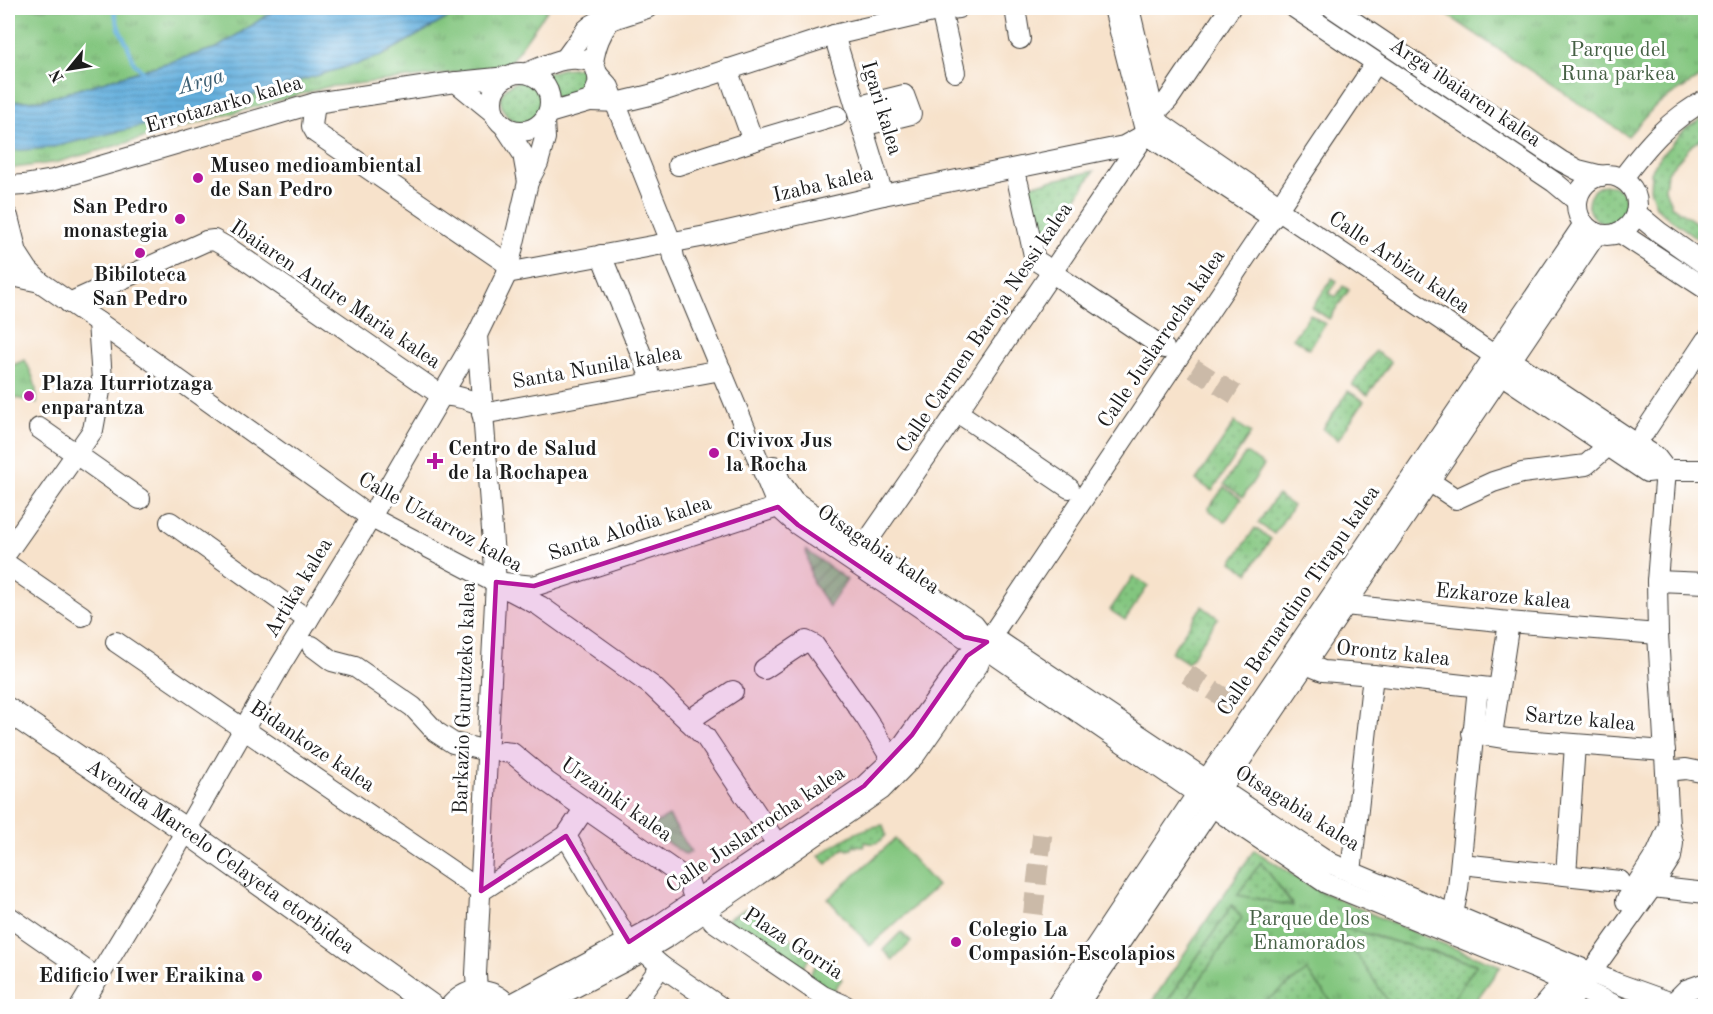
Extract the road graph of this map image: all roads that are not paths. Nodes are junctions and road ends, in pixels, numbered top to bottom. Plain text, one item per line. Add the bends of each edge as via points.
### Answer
1 (647, 8) edge
2 (1015, 8) edge
3 (1114, 8) edge
4 (1129, 8) edge
5 (1230, 8) edge
6 (1295, 8) edge
7 (1333, 8) edge
8 (950, 9) edge
9 (610, 20) junction
10 (834, 35) junction
11 (1020, 39) dead end
12 (565, 59) junction
13 (1376, 63) junction
14 (596, 69) junction
15 (727, 69) junction
16 (956, 72) dead end
17 (527, 73) junction
18 (507, 77) junction
19 (456, 82) junction
20 (650, 95) junction
21 (1706, 100) edge
22 (591, 101) junction
23 (615, 102) junction
24 (315, 103) junction
25 (856, 107) junction
26 (1154, 114) junction
27 (837, 116) dead end
28 (546, 117) junction
29 (500, 120) junction
30 (862, 126) junction
31 (1146, 134) junction
32 (753, 141) junction
33 (678, 165) dead end
34 (1602, 176) junction
35 (1622, 179) junction
36 (528, 182) junction
37 (1018, 183) dead end
38 (16, 185) edge
39 (883, 195) junction
40 (1577, 201) junction
41 (1277, 211) junction
42 (1636, 213) junction
43 (8, 217) edge
44 (1590, 229) junction
45 (1619, 232) junction
46 (671, 242) junction
47 (601, 255) junction
48 (1043, 265) dead end
49 (1706, 265) edge
50 (508, 269) junction
51 (8, 275) edge
52 (1060, 278) dead end
53 (40, 282) junction
54 (1706, 289) edge
55 (69, 303) junction
56 (98, 322) junction
57 (477, 334) junction
58 (1706, 340) edge
59 (1164, 348) dead end
60 (1502, 363) junction
61 (721, 370) junction
62 (648, 371) dead end
63 (441, 395) junction
64 (482, 410) junction
65 (966, 418) dead end
66 (39, 428) dead end
67 (1644, 433) dead end
68 (1608, 446) junction
69 (77, 453) junction
70 (1666, 470) junction
71 (1706, 470) edge
72 (1429, 481) junction
73 (1069, 488) dead end
74 (140, 499) dead end
75 (786, 504) junction
76 (370, 517) junction
77 (170, 522) dead end
78 (862, 549) junction
79 (8, 551) edge
80 (8, 565) edge
81 (1658, 581) junction
82 (496, 582) junction
83 (1706, 583) edge
84 (1345, 605) junction
85 (82, 616) dead end
86 (308, 620) junction
87 (1509, 622) junction
88 (1658, 634) junction
89 (116, 642) dead end
90 (987, 642) junction
91 (312, 646) dead end
92 (1306, 664) junction
93 (764, 669) dead end
94 (1373, 675) junction
95 (1478, 687) junction
96 (1499, 689) junction
97 (733, 691) dead end
98 (8, 710) edge
99 (688, 721) junction
100 (243, 729) junction
101 (1472, 733) junction
102 (1492, 735) junction
103 (1575, 745) junction
104 (479, 749) dead end
105 (1665, 751) junction
106 (503, 752) dead end
107 (892, 760) junction
108 (1666, 771) junction
109 (1706, 772) edge
110 (1209, 792) junction
111 (585, 808) junction
112 (1670, 825) junction
113 (185, 830) junction
114 (566, 836) junction
115 (777, 844) junction
116 (1471, 865) dead end
117 (1351, 872) junction
118 (1566, 875) junction
119 (1620, 881) dead end
120 (1652, 886) junction
121 (481, 891) junction
122 (1706, 893) edge
123 (693, 895) dead end
124 (1453, 914) junction
125 (8, 916) edge
126 (713, 921) dead end
127 (636, 947) junction
128 (661, 966) junction
129 (1585, 970) junction
130 (97, 978) junction
131 (1706, 982) edge
132 (1571, 986) junction
133 (477, 993) junction
134 (1671, 1005) edge
135 (81, 1006) edge
136 (431, 1006) edge
137 (453, 1006) edge
138 (508, 1006) edge
139 (539, 1006) edge
140 (633, 1006) edge
141 (719, 1006) edge
142 (846, 1006) edge
143 (1056, 1006) edge
144 (1077, 1006) edge
145 (1543, 1006) edge
146 (1567, 1006) edge
147 (1617, 1006) edge

1 - 9 street
2 - 11 street
3 - 31 street
4 - 26 street
5 - 26 street via 1168,100
6 - 13 street, Arga ibaiaren kalea
7 - 34 street, Arga ibaiaren kalea via 1561,161
8 - 10 street
8 - 16 street
9 - 12 street via 586,30
9 - 14 street via 595,47
10 - 15 street
10 - 25 street, Igari kalea
12 - 14 street via 581,58
12 - 17 street
13 - 40 street, Arga ibaiaren kalea
13 - 41 street, Calle Juslarrocha kalea
14 - 20 street via 627,90
14 - 22 street via 598,88
14 - 23 street
15 - 20 street
15 - 32 street
17 - 18 street
17 - 28 street via 549,92 551,103
18 - 19 street, Errotazarko kalea
18 - 29 street via 499,83 492,103
19 - 24 street, Errotazarko kalea
19 - 29 street
20 - 23 street
21 - 35 street via 1666,127
22 - 23 street
22 - 28 street
23 - 46 street
24 - 38 street, Errotazarko kalea via 53,180
24 - 50 street via 312,126 316,132
25 - 30 street, Igari kalea
25 - 30 street via 904,95 911,114
26 - 41 street, Calle Arbizu kalea via 1161,124
27 - 32 street
28 - 29 street via 535,128 525,131 515,131
28 - 36 street, Artika kalea via 541,155
29 - 36 street, Artika kalea via 523,154
30 - 39 street, Igari kalea
31 - 39 street, Izaba kalea via 1124,146
31 - 41 street, Calle Arbizu kalea
31 - 78 street, Calle Carmen Baroja Nessi kalea
32 - 33 street
34 - 35 street
34 - 40 street via 1586,184
35 - 42 street via 1634,194
36 - 50 street, Artika kalea
37 - 48 street, Calle Carmen Baroja Nessi kalea via 1035,260
38 - 43 street
39 - 46 street, Izaba kalea
40 - 44 street via 1577,209
41 - 60 street, Calle Arbizu kalea
41 - 90 street, Calle Juslarrocha kalea
42 - 45 street
42 - 49 street
43 - 53 street, Calle Uztarroz kalea via 17,253
44 - 45 street
44 - 60 street, Calle Bernardino Tirapu kalea
45 - 54 street
46 - 47 street, Izaba kalea
46 - 61 street via 674,258
46 - 75 street via 686,254 781,483
47 - 50 street, Izaba kalea
47 - 62 street
50 - 57 street, Artika kalea
51 - 53 street, Calle Uztarroz kalea
52 - 59 street, Calle Carmen Baroja Nessi kalea
53 - 55 street, Calle Uztarroz kalea
55 - 56 street, Calle Uztarroz kalea
55 - 63 street, Ibaiaren Andre Maria kalea via 214,240
56 - 69 street via 102,380 93,430
56 - 76 street, Calle Uztarroz kalea
57 - 63 street, Artika kalea
57 - 64 street, Barkazio Gurutzeko kalea
58 - 67 street
60 - 68 street, Calle Arbizu kalea
60 - 70 street, Calle Arbizu kalea via 1656,457
60 - 72 street, Calle Bernardino Tirapu kalea
60 - 110 street, Calle Bernardino Tirapu kalea via 1244,711
61 - 64 street, Santa Nunila kalea
61 - 75 street
63 - 64 street via 473,400
63 - 76 street, Artika kalea
64 - 82 street, Barkazio Gurutzeko kalea
65 - 73 street, Calle Carmen Baroja Nessi kalea
66 - 69 street
68 - 70 street, Calle Arbizu kalea via 1647,472
68 - 72 street via 1586,465 1522,473 1456,499
69 - 74 street
69 - 79 street
70 - 71 street
70 - 81 street
72 - 84 street, Calle Bernardino Tirapu kalea
75 - 78 street, Otsagabia kalea
75 - 82 street, Santa Alodia kalea via 534,586
75 - 90 street, Otsagabia kalea via 803,529 964,637
76 - 82 street, Calle Uztarroz kalea
76 - 86 street, Artika kalea
77 - 86 street
78 - 90 street, Otsagabia kalea via 974,625
80 - 85 street
81 - 83 street
81 - 88 street
82 - 99 street, Calle Uztarroz kalea via 540,606 652,686
82 - 121 street, Barkazio Gurutzeko kalea
84 - 87 street, Ezkaroze kalea
84 - 92 street, Calle Bernardino Tirapu kalea
86 - 100 street, Artika kalea
87 - 88 street, Ezkaroze kalea
87 - 96 street
88 - 105 street
89 - 100 street, Bidankoze kalea
90 - 107 street, Calle Juslarrocha kalea via 967,656
90 - 110 street, Otsagabia kalea via 999,658
90 - 127 street, Calle Juslarrocha kalea via 978,665 919,749 881,790 713,906
91 - 104 street via 332,661 364,673 413,707 436,732 453,743
92 - 94 street, Orontz kalea via 1323,671
92 - 110 street, Calle Bernardino Tirapu kalea
93 - 107 street via 806,640 814,645
94 - 95 street, Orontz kalea
94 - 117 street
95 - 96 street, Orontz kalea
95 - 101 street
96 - 102 street
97 - 99 street
98 - 113 main road, Avenida Marcelo Celayeta etorbidea
99 - 115 street, Calle Uztarroz kalea via 706,738
100 - 113 street, Artika kalea
100 - 121 street, Bidankoze kalea
101 - 102 street, Sartze kalea
101 - 124 street
102 - 103 street, Sartze kalea
103 - 105 street, Sartze kalea
103 - 118 street
105 - 108 street
106 - 111 street, Urzainki kalea via 512,753
107 - 115 street, Calle Juslarrocha kalea via 864,786
108 - 109 street
108 - 112 street
110 - 117 street, Otsagabia kalea
110 - 132 street, Otsagabia kalea via 1226,816 1326,883
110 - 143 street, Calle Bernardino Tirapu kalea
110 - 144 street, Calle Bernardino Tirapu kalea
111 - 114 street
111 - 123 street, Urzainki kalea via 688,880
112 - 120 street via 1671,857
112 - 129 street
113 - 130 street, Artika kalea
113 - 136 main road, Avenida Marcelo Celayeta etorbidea
114 - 121 street
114 - 127 street
115 - 127 street, Calle Juslarrocha kalea
116 - 118 street
117 - 124 street, Otsagabia kalea
118 - 119 street
120 - 122 street
120 - 129 street
121 - 133 street, Barkazio Gurutzeko kalea
124 - 129 street, Otsagabia kalea
125 - 130 street
126 - 142 street, Plaza Gorria via 823,996
127 - 128 street
127 - 138 street, Calle Juslarrocha kalea
127 - 139 street, Calle Juslarrocha kalea
128 - 140 street
128 - 141 street
129 - 132 street
129 - 134 street, Otsagabia kalea
130 - 135 street, Artika kalea
131 - 134 street via 1686,990
132 - 145 street
132 - 146 street
132 - 147 street, Otsagabia kalea
133 - 137 main road via 467,995
133 - 138 main road via 488,994

